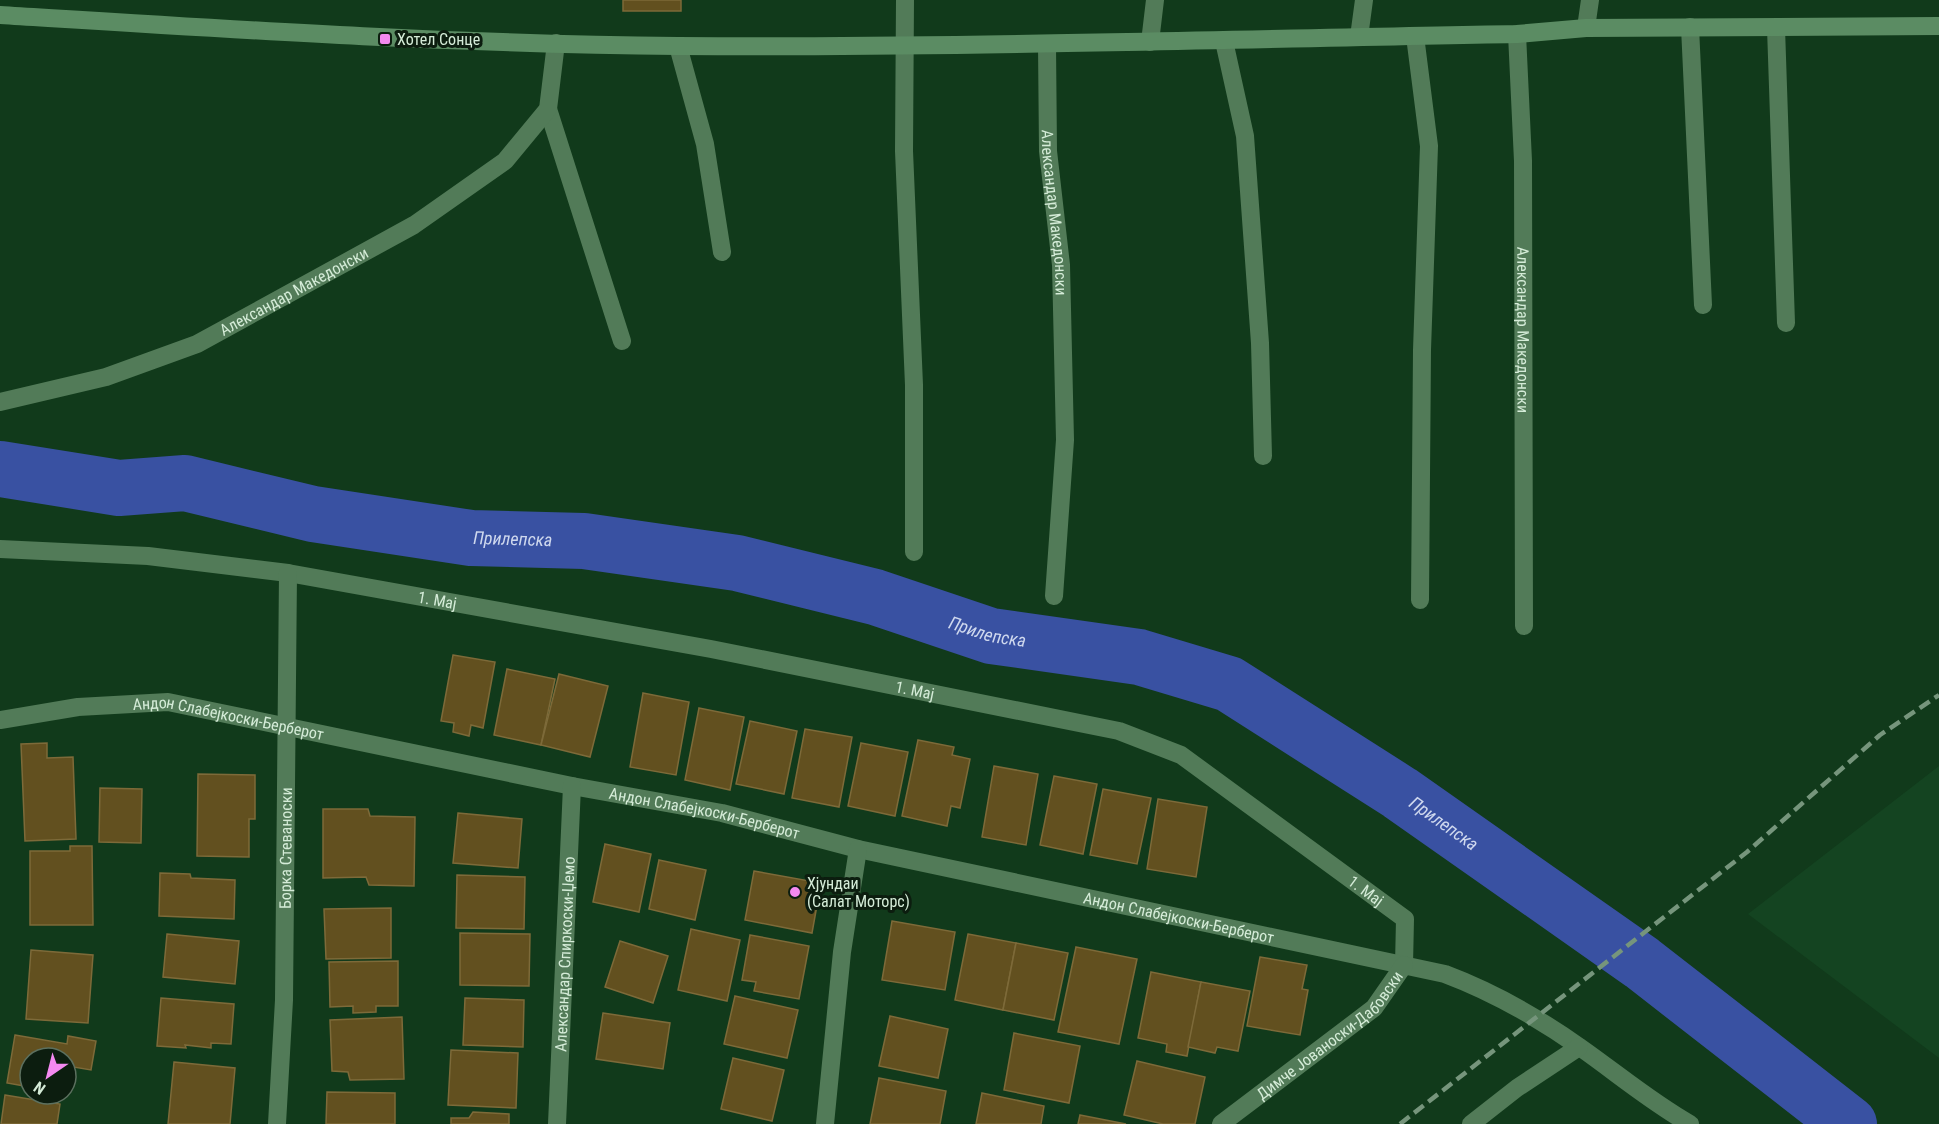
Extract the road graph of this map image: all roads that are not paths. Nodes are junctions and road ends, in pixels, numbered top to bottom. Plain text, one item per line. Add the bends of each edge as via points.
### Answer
1 (905, 0) edge
2 (1155, 0) edge
3 (1364, 0) edge
4 (1590, 0) edge
5 (0, 15) edge
6 (1939, 26) edge
7 (1690, 27) junction
8 (1586, 28) junction
9 (1776, 28) junction
10 (1517, 34) junction
11 (1415, 36) junction
12 (1359, 37) junction
13 (1224, 41) junction
14 (1150, 42) junction
15 (556, 43) junction
16 (904, 44) junction
17 (1047, 45) junction
18 (678, 46) junction
19 (548, 109) junction
20 (722, 252) dead end
21 (1703, 305) dead end
22 (1786, 322) dead end
23 (622, 341) dead end
24 (0, 402) edge
25 (1263, 456) dead end
26 (0, 549) edge
27 (914, 552) dead end
28 (288, 573) junction
29 (1054, 596) dead end
30 (1420, 600) dead end
31 (1524, 626) dead end
32 (0, 720) edge
33 (286, 727) junction
34 (572, 786) junction
35 (858, 849) junction
36 (1404, 965) junction
37 (1579, 1047) junction
38 (277, 1124) edge
39 (556, 1124) edge
40 (825, 1124) edge
41 (1221, 1124) edge
42 (1471, 1124) edge
43 (1690, 1124) edge

1 - 16 street
2 - 14 street
3 - 12 street
4 - 8 street
5 - 15 street via 385,39
6 - 9 street
7 - 8 street
7 - 9 street
7 - 21 street
8 - 10 street
9 - 22 street
10 - 11 street
10 - 31 street, Александар Македонски via 1523,161
11 - 12 street
11 - 30 street via 1429,146
12 - 13 street
13 - 14 street
13 - 25 street via 1245,136 1260,343
14 - 17 street
15 - 18 street
15 - 19 street
16 - 17 street
16 - 18 street
16 - 27 street via 904,151 914,384
17 - 29 street, Александар Македонски via 1048,151 1061,265 1065,440
18 - 20 street via 705,144
19 - 23 street
19 - 24 street, Александар Македонски via 505,161 414,225 197,345 106,376
26 - 28 street, 1. Мај via 148,556
28 - 33 street, Борка Стеваноски
28 - 36 street, 1. Мај via 711,649 1119,731 1181,755 1405,919
32 - 33 street, Андон Слабејкоски-Берберот via 78,707 168,702
33 - 34 street, Андон Слабејкоски-Берберот
33 - 38 street, Борка Стеваноски via 285,1000
34 - 35 street, Андон Слабејкоски-Берберот via 722,813
34 - 39 street, Александар Спиркоски-Џемо
35 - 36 street, Андон Слабејкоски-Берберот
35 - 40 street via 842,952
36 - 37 street via 1446,974 1480,988
36 - 41 street, Димче Јованоски-Дабовски via 1374,1008
37 - 42 street
37 - 43 street via 1661,1108

